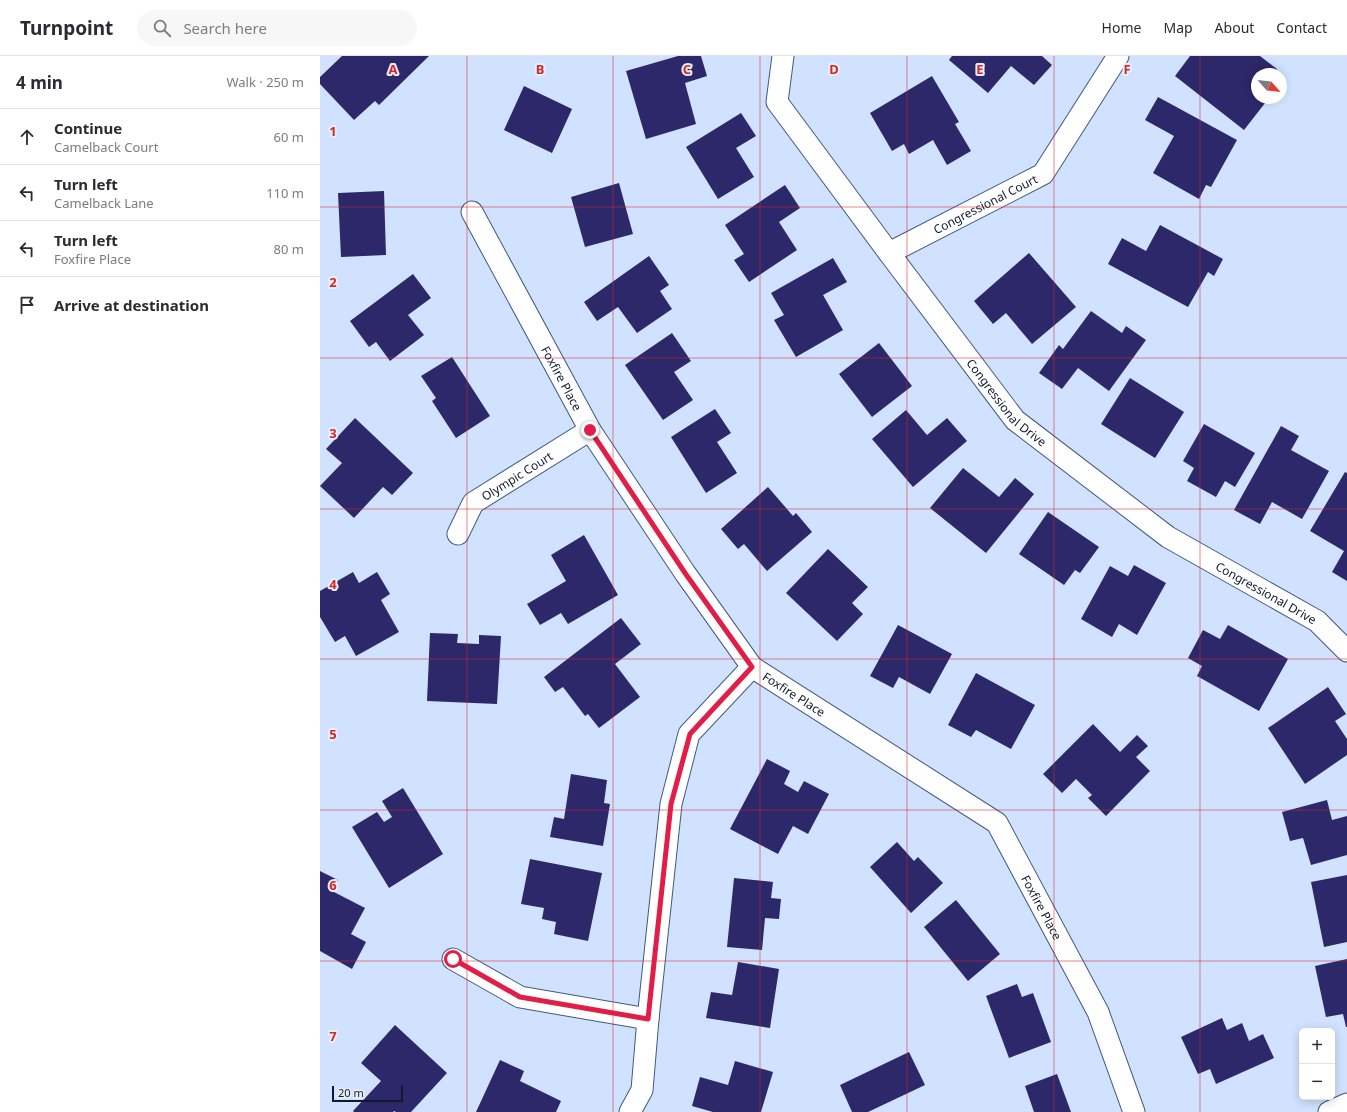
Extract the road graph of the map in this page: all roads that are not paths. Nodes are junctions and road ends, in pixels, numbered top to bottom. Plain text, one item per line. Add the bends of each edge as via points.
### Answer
1 (783, 56) edge
2 (1118, 56) edge
3 (472, 212) dead end
4 (889, 253) junction
5 (590, 430) junction
6 (458, 534) dead end
7 (1347, 651) edge
8 (752, 667) junction
9 (453, 959) dead end
10 (648, 1019) junction
11 (1347, 1104) edge
12 (630, 1112) edge
13 (1134, 1112) edge
14 (1329, 1112) edge

1 - 4 street, Congressional Drive via 777,102
2 - 4 street, Congressional Court via 1043,174
3 - 5 street, Foxfire Place
4 - 7 street, Congressional Drive via 1015,420 1168,537 1317,621
5 - 6 street, Olympic Court via 473,503
5 - 8 street, Foxfire Place via 685,573
8 - 10 street via 690,734 671,804
8 - 13 street, Foxfire Place via 997,823 1098,1012
9 - 10 street via 520,997
10 - 12 street via 642,1090
11 - 14 street

